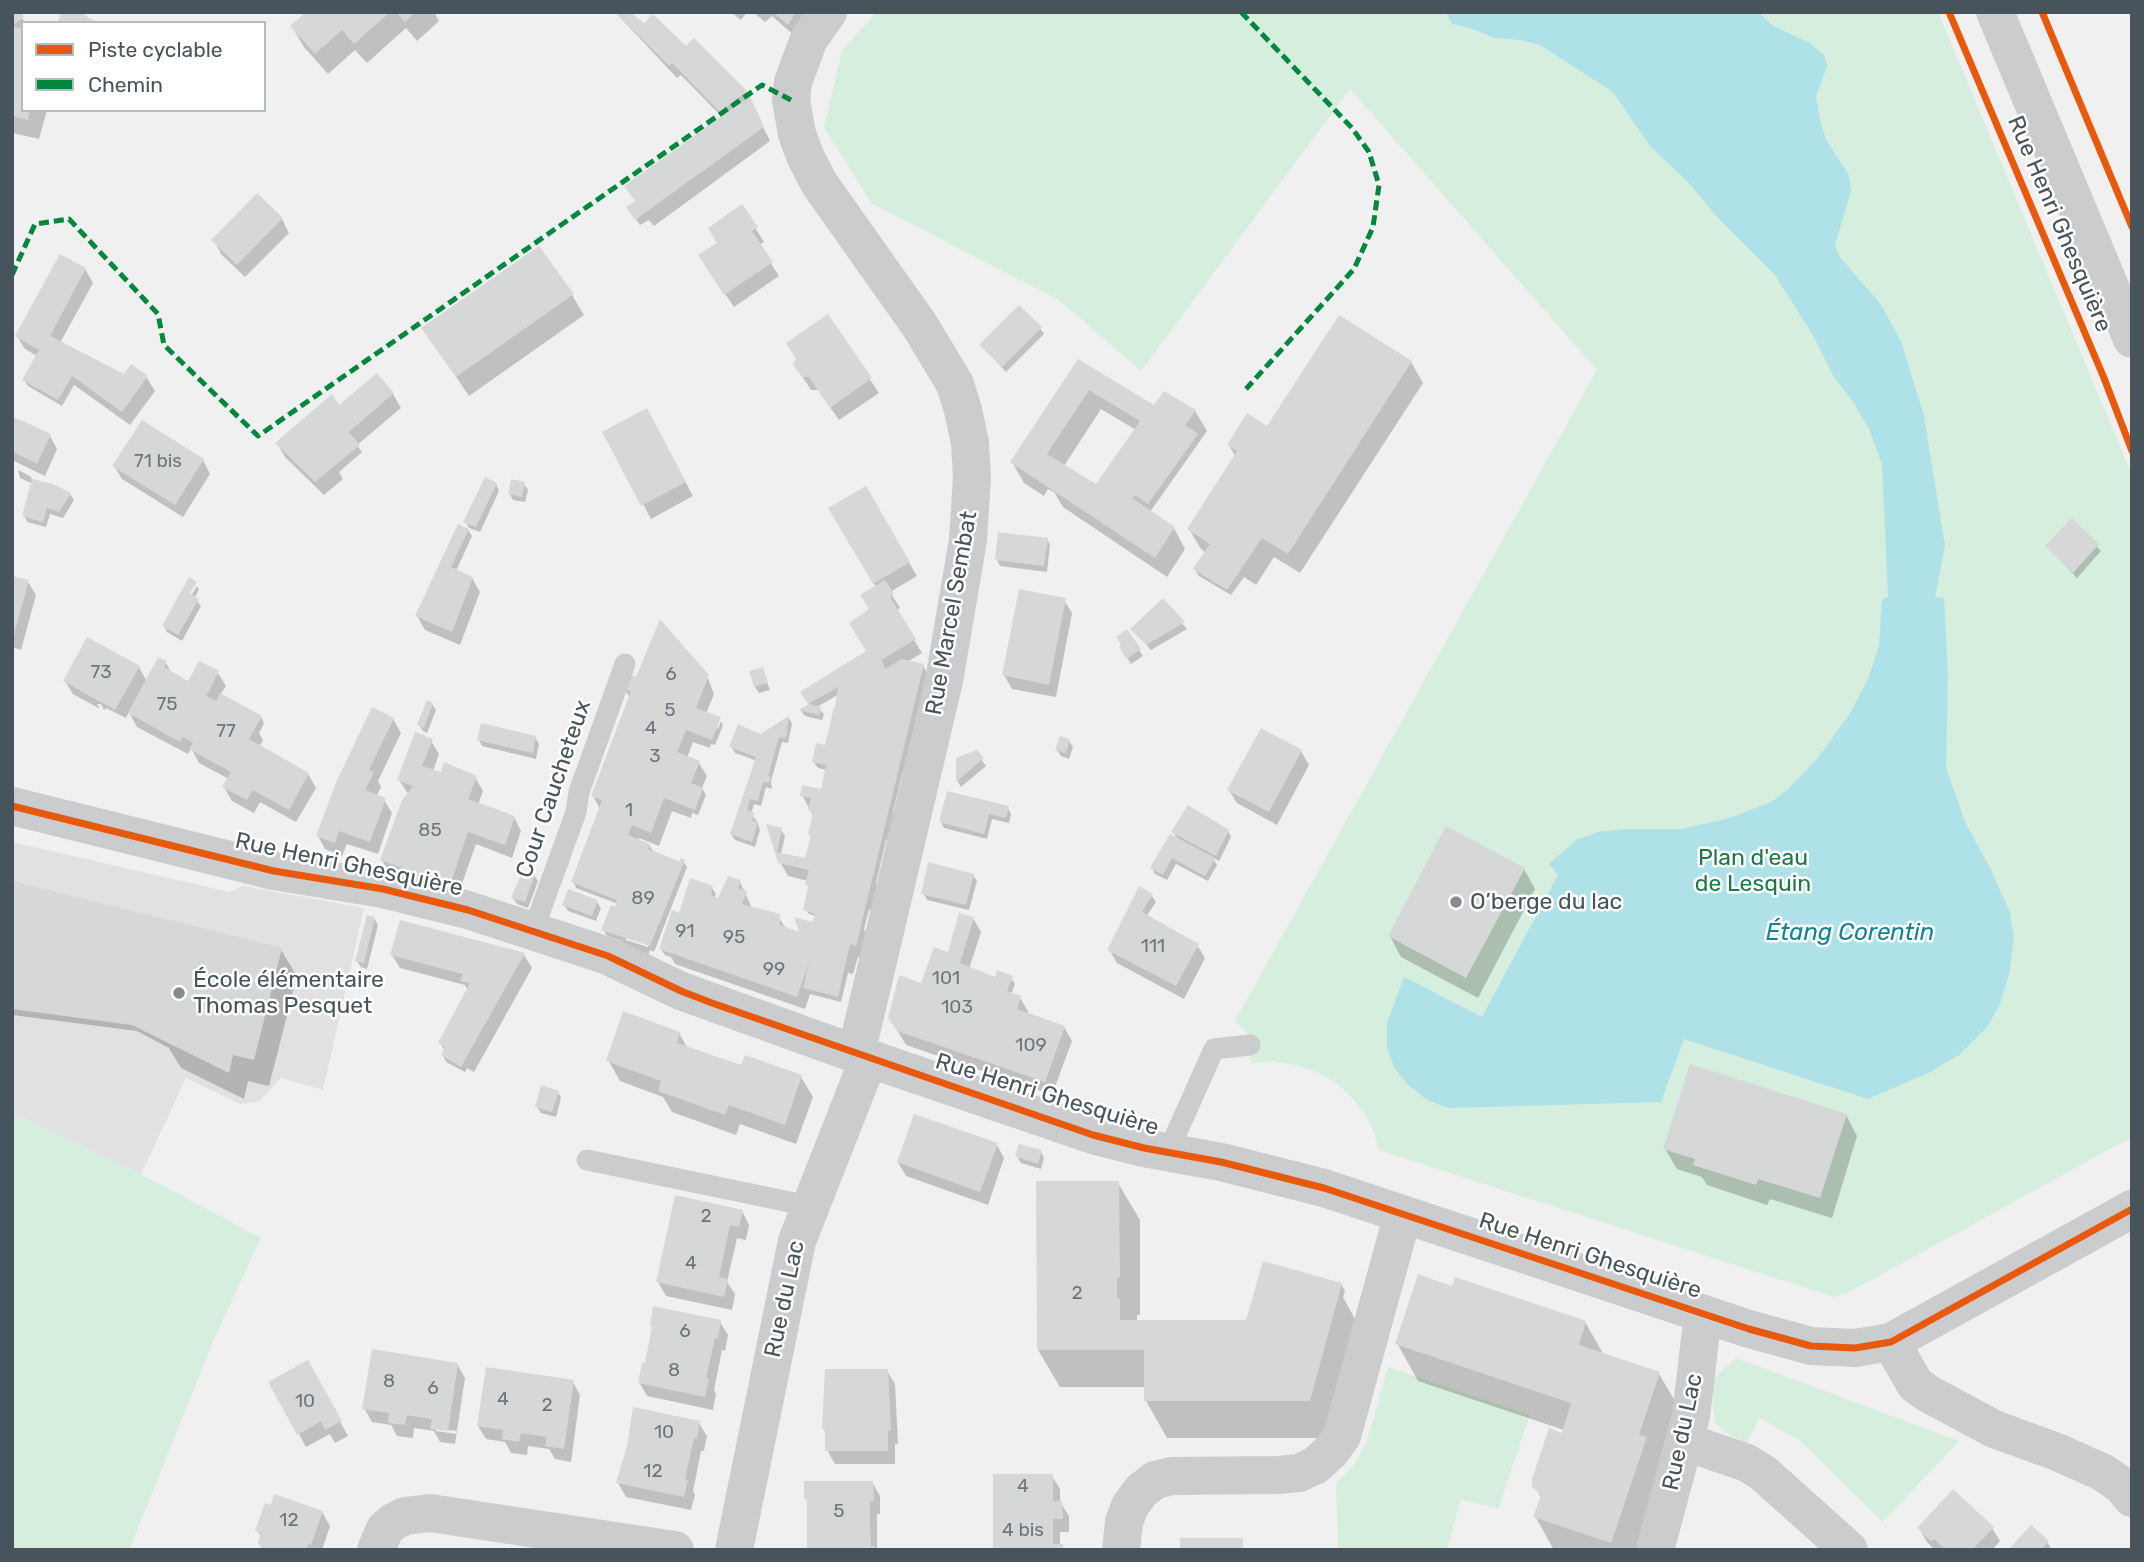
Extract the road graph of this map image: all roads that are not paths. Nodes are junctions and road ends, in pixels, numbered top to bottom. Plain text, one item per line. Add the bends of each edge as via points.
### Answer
1 (828, 12) edge
2 (1995, 12) edge
3 (2132, 339) edge
4 (625, 664) dead end
5 (12, 806) edge
6 (533, 931) junction
7 (1250, 1045) dead end
8 (863, 1056) junction
9 (1168, 1153) junction
10 (587, 1160) dead end
11 (809, 1206) junction
12 (2132, 1209) edge
13 (1403, 1214) junction
14 (1703, 1314) junction
15 (1891, 1342) junction
16 (1686, 1442) junction
17 (2132, 1498) edge
18 (376, 1550) edge
19 (675, 1550) edge
20 (734, 1550) edge
21 (1121, 1550) edge
22 (1655, 1550) edge
23 (1849, 1550) edge

1 - 8 street, Rue Marcel Sembat via 809,39 793,82 797,134 819,183 920,326 955,384 970,443 972,477 968,540 944,681
2 - 3 street, Rue Henri Ghesquière
4 - 6 lane, Cour Caucheteux
5 - 6 street, Rue Henri Ghesquière via 274,871 416,897
6 - 8 street, Rue Henri Ghesquière via 608,956 712,1003
7 - 9 lane via 1214,1049
8 - 9 street, Rue Henri Ghesquière via 1093,1135
8 - 11 street, Rue du Lac
9 - 13 street, Rue Henri Ghesquière via 1290,1179
10 - 11 lane
11 - 20 street, Rue du Lac via 797,1241
12 - 15 street, Rue Henri Ghesquière
13 - 14 street, Rue Henri Ghesquière
13 - 21 street via 1342,1436 1331,1451 1299,1473 1155,1480 1129,1506
14 - 15 street, Rue Henri Ghesquière via 1811,1346 1855,1348
14 - 16 street, Rue du Lac
15 - 17 street via 1914,1384 1927,1393 1994,1429 2102,1472
16 - 22 street, Rue du Lac
16 - 23 street via 1763,1473
18 - 19 street via 393,1522 430,1513

